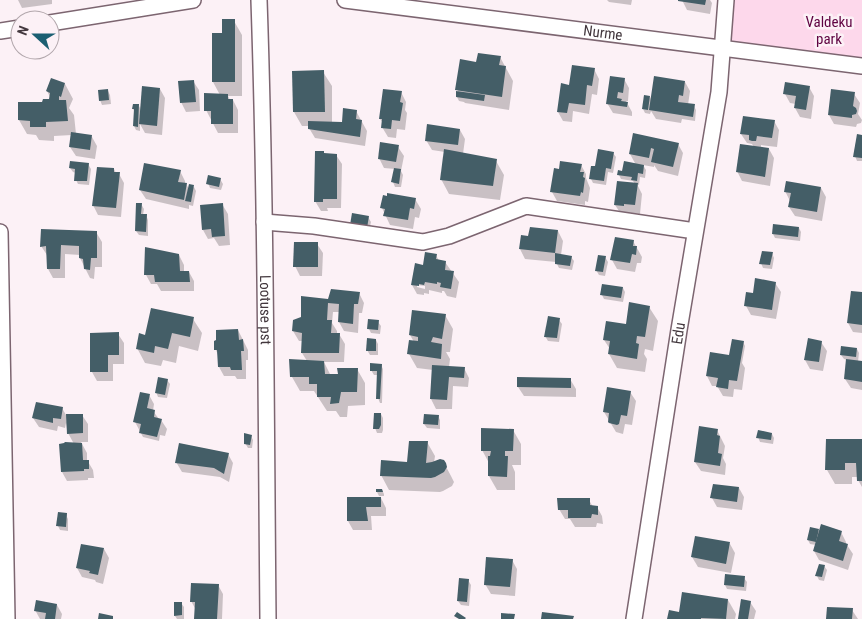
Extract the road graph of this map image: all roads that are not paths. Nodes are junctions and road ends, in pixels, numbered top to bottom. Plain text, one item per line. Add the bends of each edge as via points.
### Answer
1 (193, 0) edge
2 (259, 0) edge
3 (345, 0) edge
4 (726, 0) edge
5 (60, 21) edge
6 (722, 47) junction
7 (862, 66) edge
8 (264, 222) junction
9 (696, 231) junction
10 (0, 232) edge
11 (7, 619) edge
12 (268, 619) edge
13 (634, 619) edge

1 - 5 street
2 - 8 street, Lootuse pst
3 - 6 street, Nurme
4 - 6 street, Edu
6 - 7 street, Nurme
6 - 9 street, Edu via 719,92
8 - 9 street via 423,242 449,236 526,206
8 - 12 street, Lootuse pst
9 - 13 street, Edu
10 - 11 street

